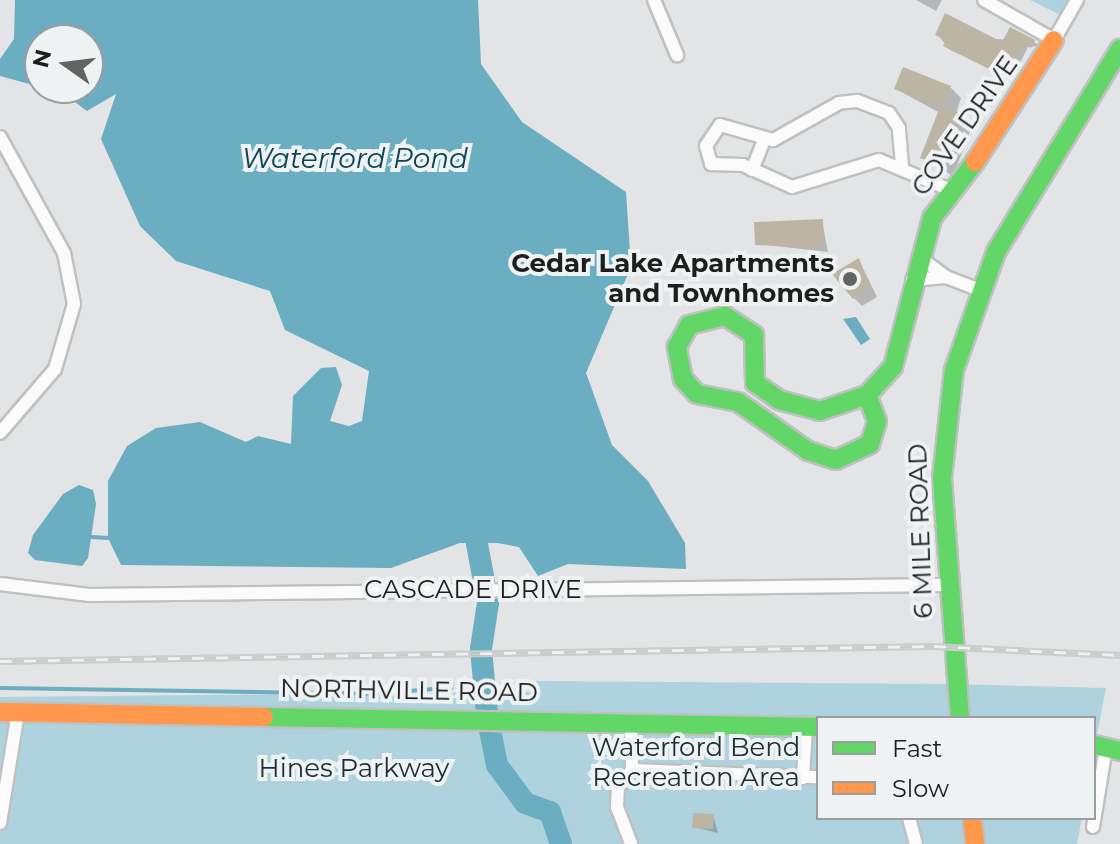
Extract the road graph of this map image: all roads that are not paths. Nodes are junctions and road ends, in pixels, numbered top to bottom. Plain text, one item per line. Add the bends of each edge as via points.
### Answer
1 (653, 0) edge
2 (984, 0) edge
3 (1077, 0) edge
4 (1054, 40) junction
5 (1120, 49) edge
6 (677, 55) dead end
7 (0, 137) edge
8 (764, 141) junction
9 (902, 165) junction
10 (752, 170) junction
11 (948, 189) junction
12 (919, 257) junction
13 (946, 277) junction
14 (912, 280) junction
15 (978, 289) junction
16 (755, 383) junction
17 (867, 395) junction
18 (738, 402) junction
19 (0, 433) edge
20 (0, 584) edge
21 (946, 585) junction
22 (9, 712) edge
23 (960, 716) edge
24 (631, 721) junction
25 (812, 727) edge
26 (1107, 748) edge
27 (632, 770) junction
28 (816, 777) edge
29 (803, 778) junction
30 (1096, 810) edge
31 (910, 820) edge
32 (972, 820) edge
33 (1094, 820) edge
34 (0, 823) edge
35 (1093, 827) dead end
36 (631, 844) edge
37 (916, 844) edge
38 (975, 844) edge

1 - 6 street
2 - 4 street, COVE DRIVE
3 - 4 street, COVE DRIVE
4 - 11 street, COVE DRIVE via 1002,127
5 - 15 street, 6 MILE ROAD via 1021,204
7 - 19 street via 64,253 74,304 55,369
8 - 9 street via 857,101 889,113 899,128
8 - 10 street
8 - 10 street via 728,124 710,135 711,164
9 - 10 street via 864,162 792,187
9 - 11 street
11 - 12 street, COVE DRIVE
12 - 13 street
12 - 14 street, COVE DRIVE
13 - 14 street
13 - 15 street
14 - 17 street, COVE DRIVE via 893,367
15 - 21 street, 6 MILE ROAD via 945,421
16 - 17 street via 779,400 820,411
16 - 18 street
16 - 18 street via 759,351 742,322 704,316 689,325 677,347 683,379 710,400
17 - 18 street via 877,421 870,444 836,460 808,451
20 - 21 street, CASCADE DRIVE via 89,595
21 - 23 street, 6 MILE ROAD
22 - 24 street, NORTHVILLE ROAD
22 - 34 street
24 - 25 street, NORTHVILLE ROAD
24 - 27 street
25 - 29 street
26 - 30 street
27 - 29 street
27 - 36 street via 618,787 617,807
28 - 29 street
31 - 37 street
32 - 38 street
33 - 35 street

